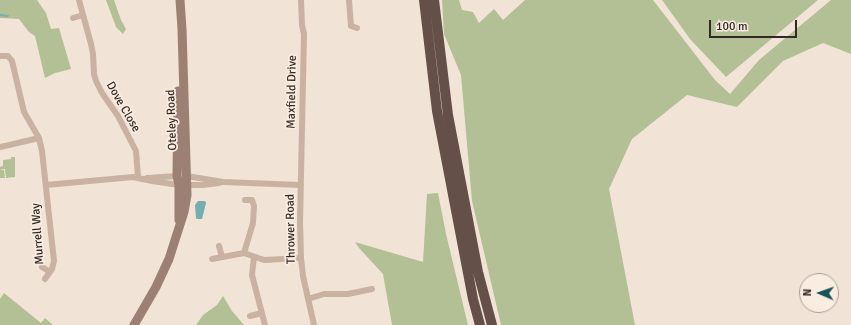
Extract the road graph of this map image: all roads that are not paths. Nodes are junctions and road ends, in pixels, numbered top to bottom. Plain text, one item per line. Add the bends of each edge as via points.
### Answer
1 (79, 0) edge
2 (180, 0) edge
3 (302, 0) edge
4 (350, 0) edge
5 (424, 0) edge
6 (434, 0) edge
7 (180, 14) junction
8 (82, 15) junction
9 (73, 18) dead end
10 (358, 28) dead end
11 (0, 56) edge
12 (39, 138) junction
13 (0, 147) edge
14 (177, 176) junction
15 (140, 178) junction
16 (184, 182) junction
17 (46, 185) junction
18 (301, 185) junction
19 (245, 200) dead end
20 (219, 246) dead end
21 (244, 254) junction
22 (222, 257) junction
23 (254, 257) junction
24 (302, 258) junction
25 (212, 259) dead end
26 (42, 267) dead end
27 (50, 272) junction
28 (45, 279) dead end
29 (372, 289) dead end
30 (308, 299) junction
31 (262, 314) junction
32 (250, 316) dead end
33 (134, 325) edge
34 (265, 325) edge
35 (314, 325) edge
36 (480, 325) edge
37 (492, 325) edge

1 - 8 street, Dove Close
2 - 7 main road, Oteley Road
3 - 18 street, Maxfield Drive via 304,34
4 - 10 street via 349,28
5 - 36 highway via 436,111
6 - 37 highway via 448,116 478,272
7 - 14 main road, Oteley Road
7 - 16 main road, Oteley Road
8 - 9 street
8 - 15 street, Dove Close via 93,54 96,81 136,151
11 - 12 street, Murrell Way via 8,56 12,61 24,112
12 - 13 street
12 - 17 street, Murrell Way
14 - 15 street
14 - 16 main road
15 - 16 street
15 - 17 street via 130,176
16 - 18 street, Thrower Road via 203,185 222,182
16 - 33 main road, Oteley Road via 178,214 179,225 170,259
17 - 27 street, Murrell Way via 54,261
18 - 24 street, Thrower Road
19 - 21 street via 254,198 253,223
20 - 22 street
21 - 22 street
21 - 23 street
22 - 25 street
23 - 24 street via 272,260
23 - 31 street via 252,276
24 - 30 street, Thrower Road
26 - 27 street
27 - 28 street, Murrell Way
29 - 30 street via 348,294 324,294
30 - 35 street, Thrower Road
31 - 32 street
31 - 34 street

